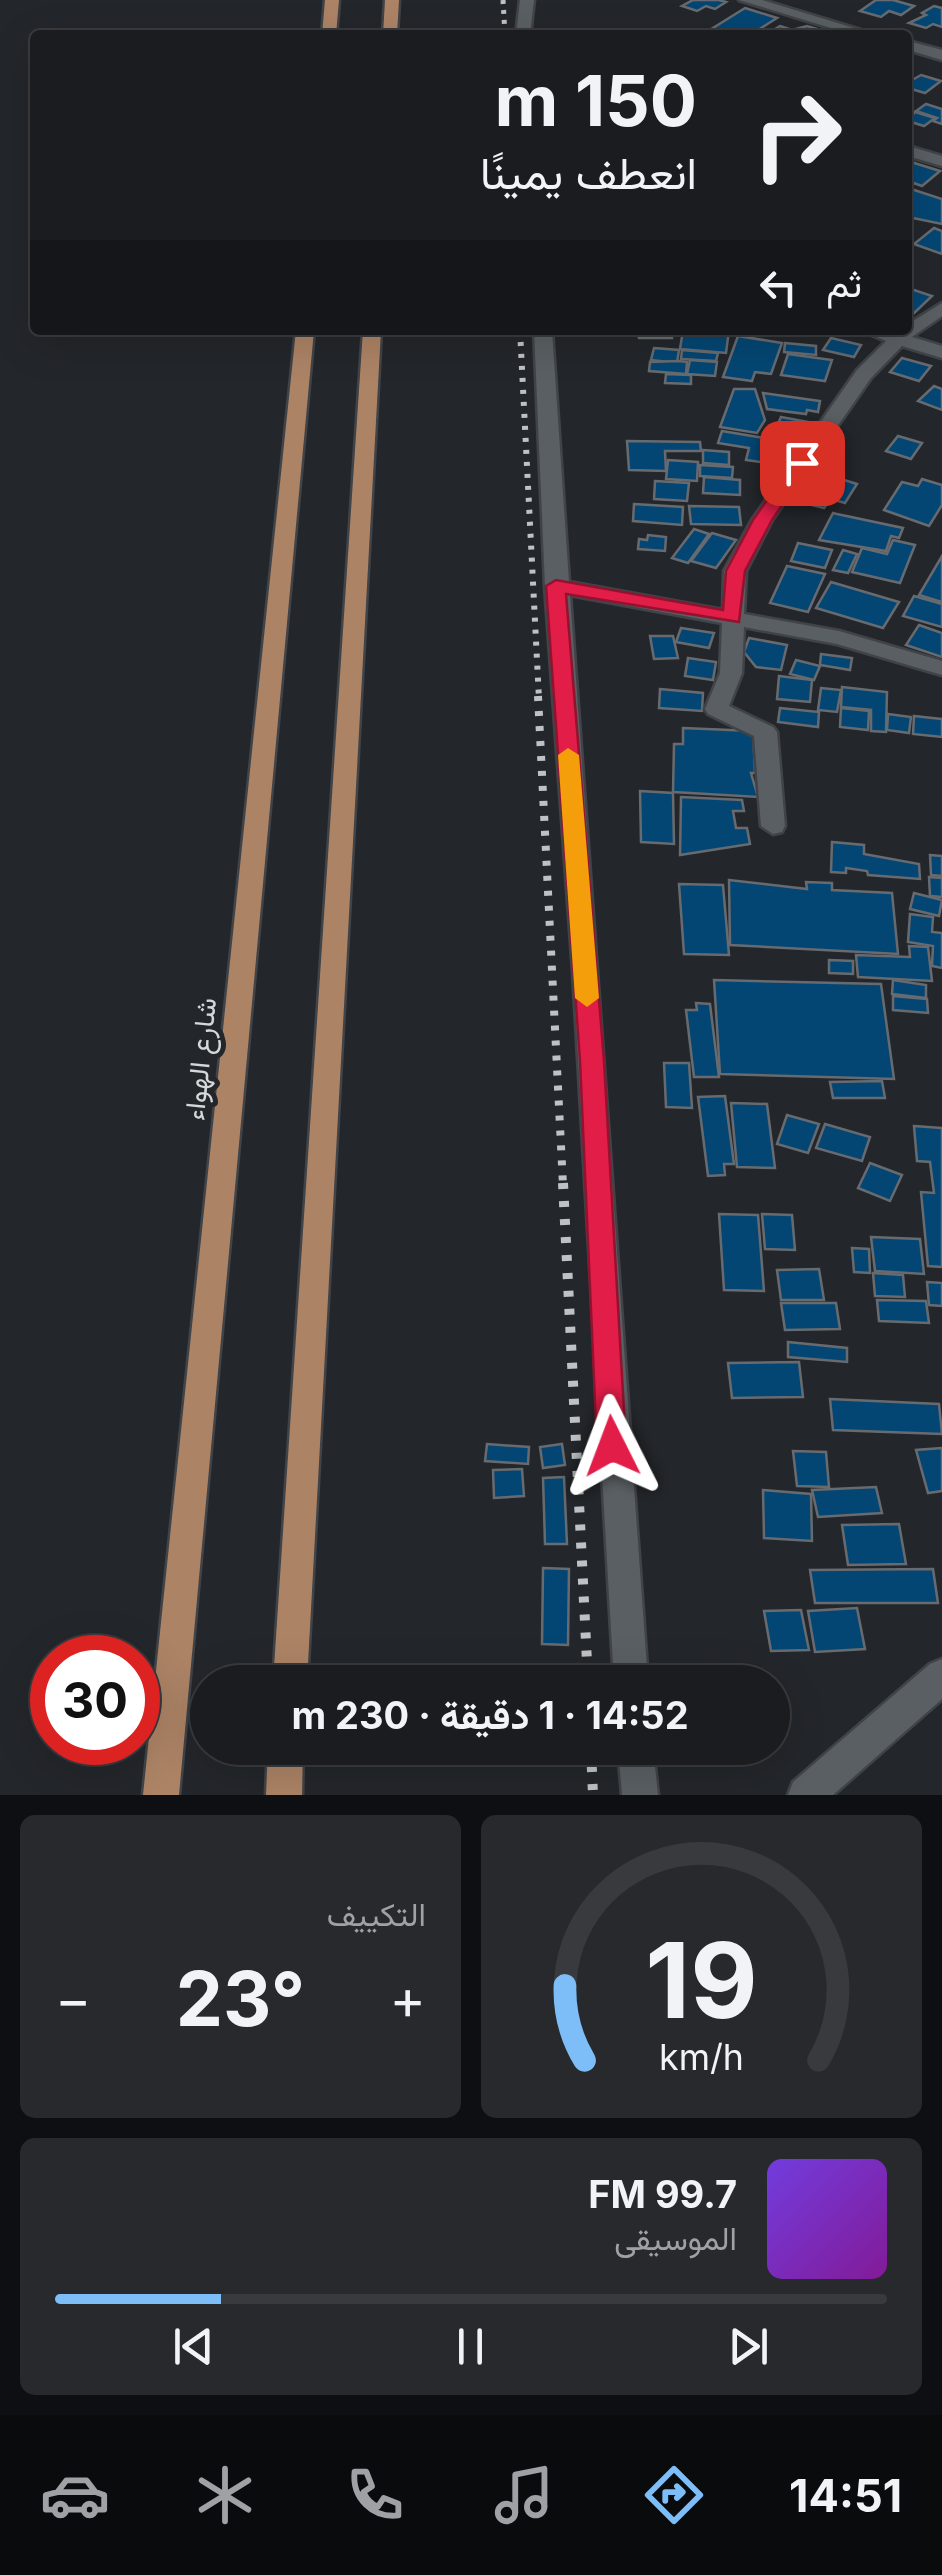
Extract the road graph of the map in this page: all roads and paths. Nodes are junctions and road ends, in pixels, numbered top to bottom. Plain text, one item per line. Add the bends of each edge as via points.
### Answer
1 (332, 0) edge
2 (392, 0) edge
3 (527, 0) edge
4 (746, 0) edge
5 (330, 30) edge
6 (390, 30) edge
7 (524, 30) edge
8 (852, 30) edge
9 (912, 47) edge
10 (942, 55) edge
11 (912, 152) edge
12 (942, 161) edge
13 (942, 308) edge
14 (912, 330) edge
15 (305, 335) edge
16 (372, 335) edge
17 (543, 335) edge
18 (883, 335) edge
19 (905, 335) edge
20 (898, 340) junction
21 (942, 352) edge
22 (556, 586) junction
23 (732, 618) junction
24 (942, 668) edge
25 (772, 826) dead end
26 (291, 1665) edge
27 (629, 1665) edge
28 (942, 1676) edge
29 (285, 1765) edge
30 (637, 1765) edge
31 (161, 1795) edge
32 (284, 1795) edge
33 (640, 1795) edge
34 (806, 1795) edge

1 - 5 main road
2 - 6 main road
3 - 7 street
4 - 8 street
9 - 10 street
11 - 12 street
13 - 14 street
15 - 31 main road, شارع الهواء
16 - 26 main road
17 - 22 street
18 - 20 street
19 - 20 street
20 - 21 street
20 - 23 street via 838,408 762,520 735,571
22 - 23 street
22 - 27 street
23 - 24 street via 839,638
23 - 25 street via 732,673 716,709 764,732
28 - 34 street
29 - 32 main road
30 - 33 street

